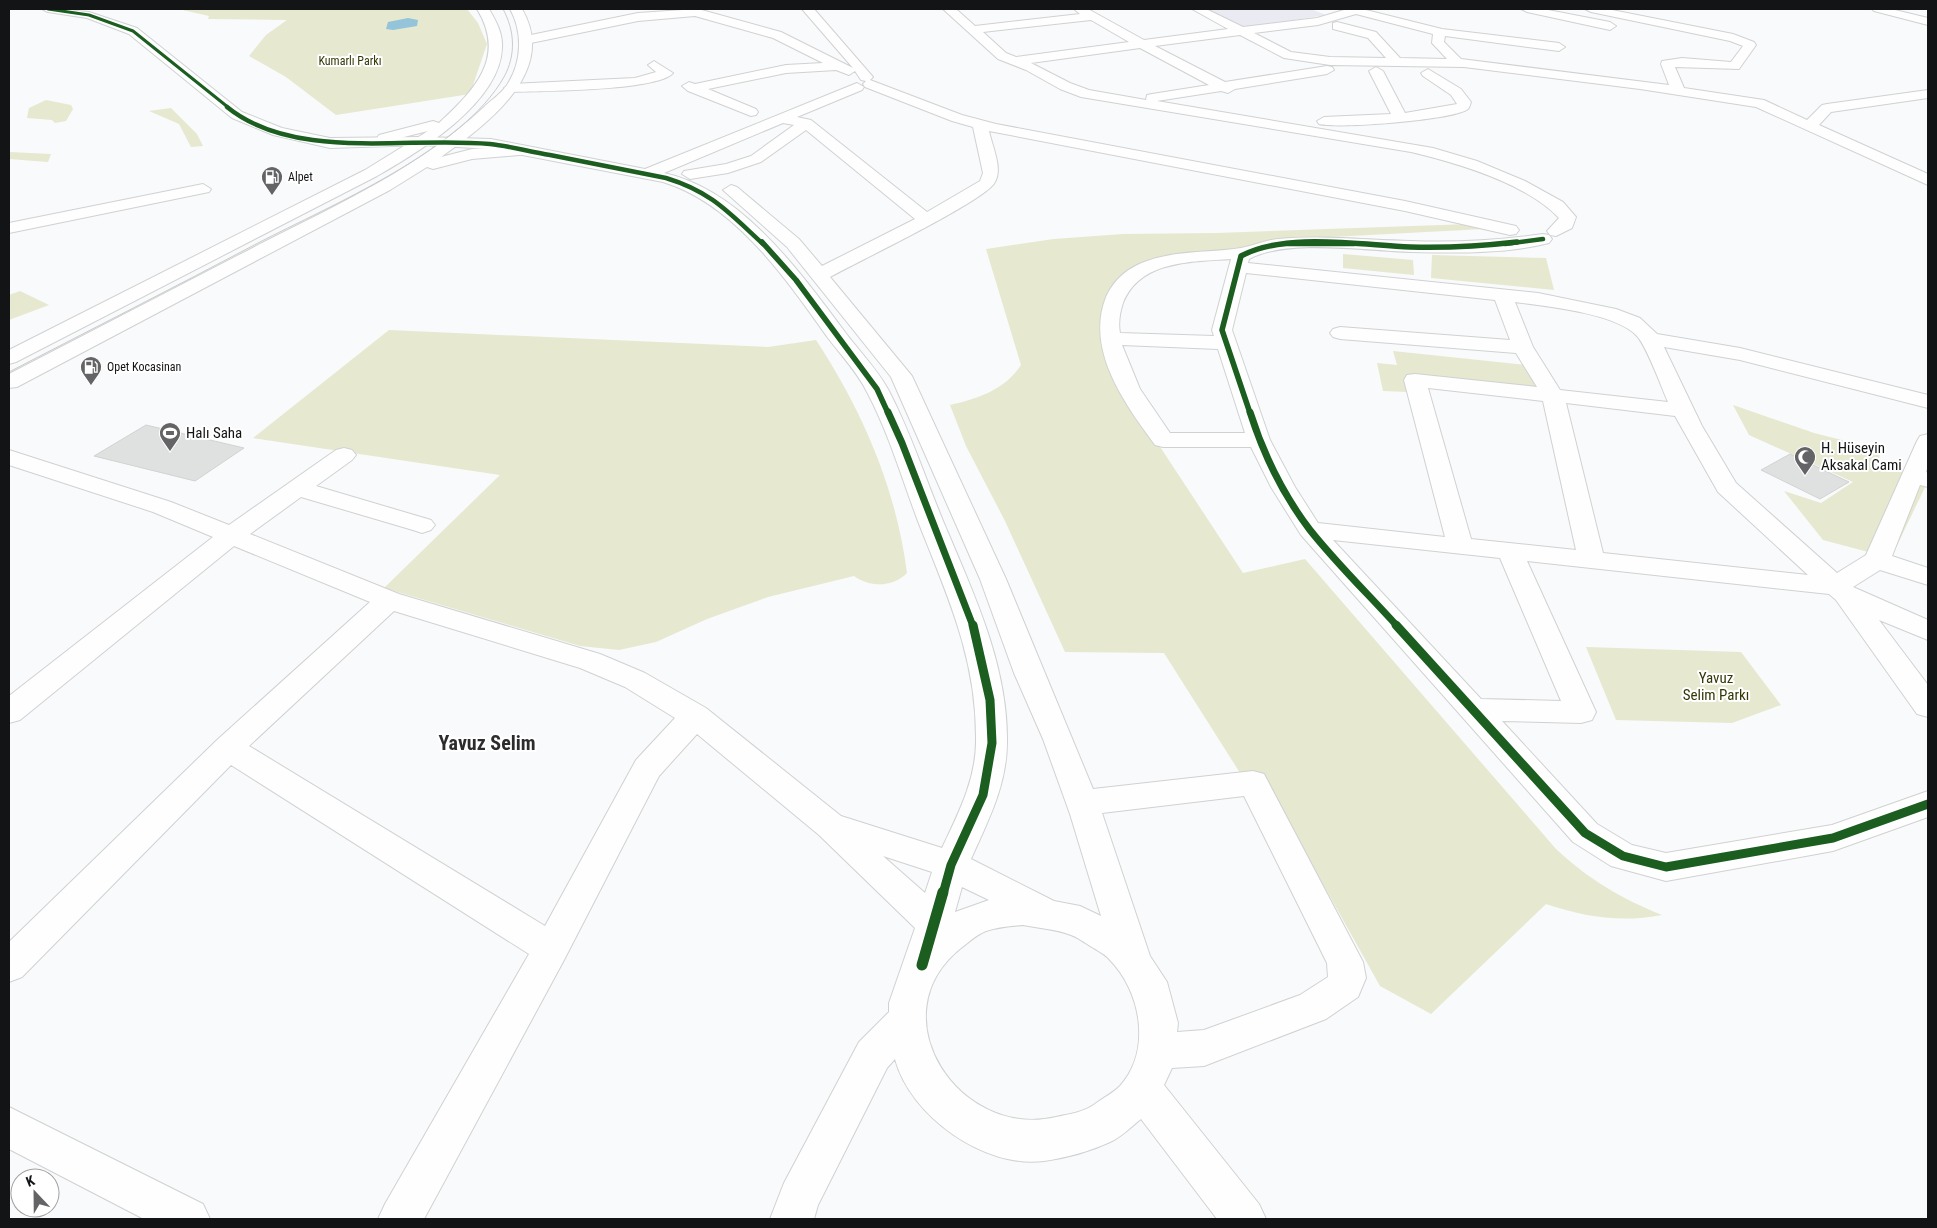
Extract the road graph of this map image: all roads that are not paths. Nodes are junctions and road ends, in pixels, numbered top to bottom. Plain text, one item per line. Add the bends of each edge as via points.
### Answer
1 (48, 9) edge
2 (483, 9) edge
3 (516, 9) edge
4 (665, 9) edge
5 (684, 9) edge
6 (797, 9) edge
7 (808, 9) edge
8 (949, 9) edge
9 (1080, 9) edge
10 (1198, 9) edge
11 (1514, 9) edge
12 (1591, 9) edge
13 (1878, 9) edge
14 (1352, 10) edge
15 (701, 13) junction
16 (1415, 13) dead end
17 (1319, 15) edge
18 (1528, 15) edge
19 (731, 16) junction
20 (760, 16) dead end
21 (1093, 16) junction
22 (638, 17) junction
23 (1340, 22) junction
24 (1928, 22) edge
25 (1620, 28) dead end
26 (972, 30) junction
27 (1235, 32) junction
28 (1436, 34) junction
29 (1544, 34) dead end
30 (1372, 35) junction
31 (1387, 35) dead end
32 (1402, 35) dead end
33 (1325, 37) dead end
34 (526, 40) junction
35 (1687, 41) dead end
36 (1149, 48) junction
37 (1747, 50) junction
38 (1310, 53) junction
39 (1015, 61) junction
40 (1397, 62) junction
41 (1458, 63) junction
42 (1580, 63) dead end
43 (654, 65) dead end
44 (836, 66) junction
45 (1031, 67) junction
46 (1424, 68) junction
47 (1376, 71) junction
48 (666, 73) junction
49 (1306, 73) junction
50 (1601, 79) junction
51 (856, 81) junction
52 (1225, 87) junction
53 (511, 88) junction
54 (693, 88) junction
55 (1678, 90) junction
56 (1928, 94) edge
57 (1241, 98) dead end
58 (1884, 100) junction
59 (1126, 102) junction
60 (1759, 104) junction
61 (1827, 108) junction
62 (1910, 110) dead end
63 (751, 112) dead end
64 (781, 118) junction
65 (1400, 118) junction
66 (1256, 121) junction
67 (806, 123) junction
68 (980, 124) junction
69 (1810, 126) junction
70 (457, 131) junction
71 (501, 131) junction
72 (426, 139) junction
73 (392, 145) junction
74 (414, 169) junction
75 (657, 170) junction
76 (690, 174) junction
77 (1928, 180) edge
78 (203, 190) dead end
79 (926, 220) junction
80 (9, 228) edge
81 (1531, 228) junction
82 (1374, 245) junction
83 (1240, 260) junction
84 (819, 275) junction
85 (1503, 295) junction
86 (1340, 333) dead end
87 (1650, 339) junction
88 (1112, 340) junction
89 (1226, 343) junction
90 (1523, 347) junction
91 (9, 358) edge
92 (9, 382) edge
93 (1553, 396) junction
94 (1928, 400) edge
95 (1683, 410) junction
96 (1260, 440) junction
97 (1928, 441) edge
98 (344, 455) dead end
99 (9, 457) edge
100 (1920, 478) edge
101 (296, 488) junction
102 (422, 526) dead end
103 (1310, 530) junction
104 (230, 536) junction
105 (1460, 545) junction
106 (1509, 550) junction
107 (1591, 559) junction
108 (1877, 560) junction
109 (1928, 577) edge
110 (1840, 590) junction
111 (389, 600) junction
112 (1928, 631) edge
113 (1928, 706) edge
114 (1473, 710) junction
115 (9, 712) edge
116 (695, 716) junction
117 (228, 748) junction
118 (1082, 804) junction
119 (1928, 804) edge
120 (831, 826) junction
121 (951, 865) junction
122 (1043, 910) junction
123 (941, 930) junction
124 (551, 949) junction
125 (1132, 956) junction
126 (9, 966) edge
127 (906, 1021) junction
128 (1158, 1051) junction
129 (1142, 1089) junction
130 (9, 1127) edge
131 (188, 1219) edge
132 (400, 1219) edge
133 (792, 1219) edge
134 (1244, 1219) edge

1 - 73 main road via 88,15 133,31 244,119 278,132 330,142
2 - 70 main road via 493,23 498,42 493,63
3 - 34 main road
4 - 22 main road
5 - 15 main road
6 - 51 main road
7 - 51 main road via 855,62
8 - 26 main road
9 - 21 main road
10 - 27 main road
11 - 18 main road
12 - 37 main road via 1733,38 1749,44
13 - 24 main road
14 - 23 main road
14 - 28 main road
15 - 19 main road
15 - 22 main road
16 - 28 main road via 1437,23
17 - 23 main road
17 - 27 main road
18 - 25 main road
19 - 20 main road
19 - 44 main road via 787,39
21 - 26 main road
21 - 36 main road
22 - 34 main road
23 - 30 main road
23 - 33 main road
26 - 39 main road via 999,54
27 - 36 main road
27 - 38 main road via 1288,55
27 - 49 main road
28 - 29 main road via 1563,50
28 - 32 main road
28 - 41 main road via 1438,43
30 - 31 main road
30 - 40 main road
34 - 53 main road via 525,56
35 - 37 main road
36 - 39 main road
36 - 45 main road
36 - 52 main road
37 - 55 main road via 1736,65 1667,64
38 - 40 main road
38 - 49 main road
39 - 45 main road
40 - 46 main road
41 - 46 main road
41 - 50 main road
42 - 50 main road
43 - 48 main road
44 - 51 main road
44 - 54 main road via 781,70
45 - 59 main road via 1077,91
46 - 47 main road
46 - 65 main road via 1460,96 1464,104 1457,109
47 - 49 main road
47 - 65 main road
48 - 53 main road via 636,82
48 - 54 main road
49 - 52 main road
50 - 55 main road
51 - 64 main road
51 - 68 main road
52 - 57 main road
52 - 59 main road
53 - 71 main road
54 - 63 main road
55 - 60 main road
56 - 58 main road
58 - 61 main road
58 - 62 main road
59 - 66 main road
60 - 61 main road
60 - 69 main road
61 - 69 main road
64 - 67 main road
64 - 75 main road
65 - 66 main road via 1315,121 1256,109
66 - 81 main road via 1433,152 1470,164 1552,200 1568,217 1566,224
67 - 76 main road via 756,160
67 - 79 main road
68 - 79 main road via 991,173 989,180
68 - 81 main road
69 - 77 main road
70 - 71 main road
70 - 71 main road via 491,144
70 - 72 main road
70 - 73 main road
70 - 74 main road
71 - 74 main road via 472,154
71 - 75 main road
72 - 73 main road
72 - 73 main road
73 - 91 main road via 270,224
74 - 92 main road
75 - 76 main road
75 - 121 main road via 708,194 767,247 877,389 902,443 970,615 990,700 992,742 983,795
76 - 84 main road via 720,185 740,197 786,237
78 - 80 main road
79 - 84 main road
81 - 82 main road via 1485,238
81 - 82 main road via 1460,247
82 - 83 main road via 1292,243 1259,247
83 - 85 main road
83 - 88 main road via 1171,261 1151,265 1135,273 1112,304 1109,319
83 - 89 main road via 1222,330
84 - 118 main road via 901,376 993,579
85 - 87 main road via 1618,316 1639,326
85 - 90 main road
86 - 90 main road
87 - 94 main road via 1740,354
87 - 95 main road
88 - 89 main road
88 - 96 main road via 1127,384 1163,440
89 - 96 main road
90 - 93 main road
93 - 95 main road
93 - 105 main road via 1415,380
93 - 107 main road
95 - 110 main road via 1727,487
96 - 103 main road via 1283,487
97 - 100 main road
98 - 101 main road
99 - 104 main road via 139,498
100 - 108 main road
101 - 102 main road
101 - 104 main road
103 - 105 main road
103 - 114 main road
104 - 111 main road
104 - 115 main road
105 - 106 main road
106 - 107 main road
106 - 114 main road via 1581,712
107 - 110 main road
108 - 109 main road
108 - 110 main road
110 - 112 main road
110 - 113 main road
111 - 116 main road via 590,661 635,680
111 - 117 main road
114 - 119 main road via 1585,833 1623,856 1651,865 1666,867 1833,838
116 - 120 main road
116 - 124 main road via 647,768
117 - 124 main road
117 - 126 main road
118 - 125 main road
118 - 128 main road via 1253,783 1345,962 1347,978 1344,985 1314,1007 1204,1048
120 - 121 main road
120 - 123 main road
121 - 122 main road
121 - 123 main road
122 - 123 main road via 1003,912
122 - 125 main road via 1063,914 1101,930
123 - 127 main road via 910,992
124 - 132 main road
125 - 128 main road via 1150,985 1158,1010
127 - 129 main road via 914,1061 938,1098 962,1118 997,1134 1044,1140 1075,1135 1110,1119
127 - 133 main road via 873,1055 799,1198
128 - 129 main road
129 - 134 main road
130 - 131 main road

